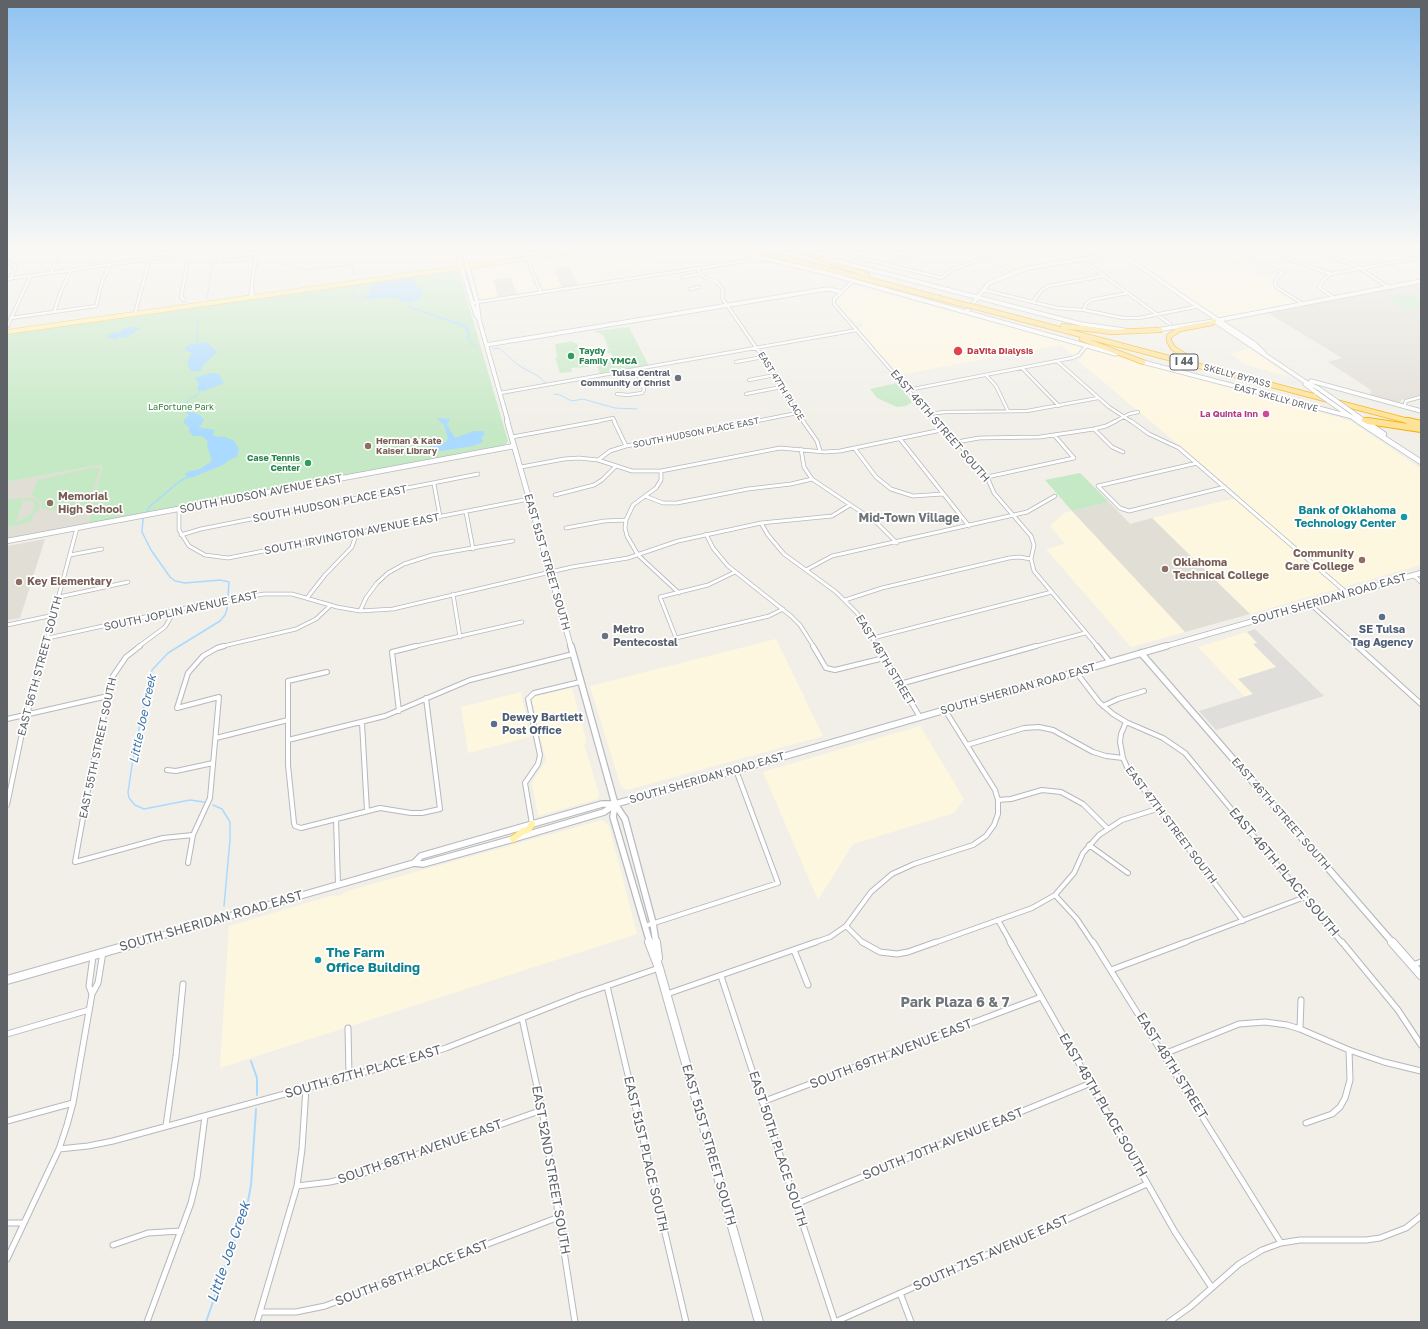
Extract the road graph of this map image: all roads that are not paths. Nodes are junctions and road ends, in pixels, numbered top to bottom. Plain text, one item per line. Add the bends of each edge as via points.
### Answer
1 (14, 311) edge
2 (61, 311) edge
3 (143, 311) edge
4 (476, 311) edge
5 (479, 311) edge
6 (696, 311) edge
7 (730, 311) edge
8 (841, 311) edge
9 (963, 311) edge
10 (996, 311) edge
11 (1034, 311) edge
12 (1089, 311) edge
13 (1153, 311) edge
14 (1173, 311) edge
15 (1201, 311) edge
16 (1203, 311) edge
17 (1267, 311) edge
18 (54, 312) joint
19 (136, 312) joint
20 (966, 312) joint
21 (1157, 314) junction
22 (11, 318) junction
23 (479, 319) junction
24 (1217, 321) junction
25 (1170, 324) dead end
26 (1054, 326) junction
27 (7, 329) edge
28 (857, 330) junction
29 (1160, 330) junction
30 (486, 345) junction
31 (1087, 345) junction
32 (756, 348) junction
33 (763, 357) junction
34 (1058, 361) junction
35 (1193, 361) junction
36 (736, 362) dead end
37 (1143, 362) junction
38 (1022, 368) junction
39 (635, 369) junction
40 (775, 375) junction
41 (986, 375) junction
42 (749, 380) dead end
43 (1304, 381) junction
44 (781, 387) junction
45 (908, 390) junction
46 (500, 393) junction
47 (617, 394) dead end
48 (746, 394) dead end
49 (1421, 397) edge
50 (1098, 398) junction
51 (1059, 406) junction
52 (1404, 407) junction
53 (1008, 411) junction
54 (1421, 411) edge
55 (1138, 412) dead end
56 (797, 413) junction
57 (929, 414) junction
58 (1125, 417) junction
59 (1352, 417) junction
60 (1364, 420) junction
61 (1421, 420) edge
62 (1382, 423) junction
63 (1421, 424) edge
64 (946, 429) junction
65 (1094, 429) junction
66 (1377, 429) junction
67 (1421, 429) edge
68 (1054, 435) junction
69 (512, 437) junction
70 (900, 439) junction
71 (957, 442) junction
72 (514, 446) junction
73 (626, 446) junction
74 (855, 448) junction
75 (1400, 448) junction
76 (801, 449) junction
77 (820, 452) junction
78 (1123, 452) dead end
79 (598, 460) junction
80 (1421, 462) edge
81 (1197, 463) junction
82 (616, 466) junction
83 (520, 467) junction
84 (660, 472) junction
85 (478, 474) dead end
86 (987, 477) junction
87 (812, 479) junction
88 (434, 484) junction
89 (1225, 487) junction
90 (554, 494) dead end
91 (943, 494) junction
92 (645, 496) junction
93 (1055, 496) dead end
94 (529, 499) junction
95 (850, 505) junction
96 (179, 509) junction
97 (466, 512) junction
98 (1014, 515) junction
99 (440, 517) junction
100 (626, 520) junction
101 (761, 523) junction
102 (969, 526) junction
103 (77, 528) junction
104 (566, 528) dead end
105 (357, 532) junction
106 (706, 534) junction
107 (181, 535) junction
108 (513, 541) dead end
109 (7, 542) edge
110 (897, 542) junction
111 (102, 549) dead end
112 (473, 549) junction
113 (70, 555) junction
114 (638, 555) junction
115 (1031, 559) junction
116 (806, 570) junction
117 (550, 572) junction
118 (735, 572) junction
119 (1421, 573) edge
120 (1413, 575) junction
121 (128, 582) dead end
122 (1421, 582) edge
123 (1052, 592) junction
124 (679, 593) junction
125 (453, 594) junction
126 (1348, 594) junction
127 (59, 597) junction
128 (307, 598) junction
129 (845, 600) junction
130 (331, 605) junction
131 (1311, 605) junction
132 (783, 609) junction
133 (172, 611) junction
134 (360, 611) junction
135 (54, 615) junction
136 (522, 622) dead end
137 (7, 625) edge
138 (1085, 633) junction
139 (460, 637) junction
140 (48, 638) junction
141 (873, 638) junction
142 (1142, 653) junction
143 (573, 654) junction
144 (884, 658) junction
145 (1110, 662) junction
146 (327, 672) dead end
147 (1076, 672) junction
148 (580, 682) junction
149 (900, 684) junction
150 (1144, 691) dead end
151 (108, 696) junction
152 (426, 698) junction
153 (1421, 704) edge
154 (1103, 706) junction
155 (945, 710) junction
156 (399, 711) junction
157 (27, 714) junction
158 (920, 717) junction
159 (7, 719) edge
160 (288, 720) junction
161 (1126, 722) junction
162 (362, 723) junction
163 (216, 738) junction
164 (288, 740) junction
165 (967, 745) junction
166 (1123, 758) junction
167 (213, 763) junction
168 (167, 770) dead end
169 (736, 770) junction
170 (998, 800) junction
171 (615, 804) junction
172 (7, 805) edge
173 (1157, 809) junction
174 (367, 811) junction
175 (336, 819) junction
176 (532, 824) junction
177 (1108, 829) junction
178 (193, 835) junction
179 (513, 839) junction
180 (1089, 845) junction
181 (188, 863) dead end
182 (414, 863) junction
183 (1128, 874) dead end
184 (338, 884) junction
185 (1055, 896) junction
186 (1305, 897) junction
187 (998, 920) junction
188 (1243, 921) junction
189 (653, 923) junction
190 (644, 926) junction
191 (846, 926) junction
192 (794, 950) junction
193 (103, 952) junction
194 (93, 955) junction
195 (1421, 962) edge
196 (1413, 965) junction
197 (659, 968) junction
198 (1111, 970) junction
199 (1421, 975) edge
200 (721, 976) junction
201 (7, 980) edge
202 (183, 984) dead end
203 (808, 985) dead end
204 (607, 986) junction
205 (92, 994) junction
206 (667, 994) junction
207 (1041, 997) junction
208 (1301, 1000) dead end
209 (89, 1010) junction
210 (522, 1018) junction
211 (348, 1028) dead end
212 (1300, 1029) junction
213 (7, 1034) edge
214 (1421, 1045) edge
215 (1349, 1050) junction
216 (1164, 1054) junction
217 (1421, 1071) edge
218 (349, 1076) junction
219 (1090, 1084) junction
220 (306, 1088) junction
221 (762, 1102) junction
222 (73, 1103) junction
223 (542, 1110) junction
224 (205, 1116) junction
225 (7, 1121) edge
226 (1306, 1123) dead end
227 (166, 1126) junction
228 (59, 1148) junction
229 (1147, 1184) junction
230 (297, 1186) junction
231 (796, 1204) junction
232 (1421, 1216) edge
233 (560, 1217) junction
234 (23, 1222) junction
235 (7, 1223) edge
236 (180, 1231) junction
237 (1281, 1243) junction
238 (113, 1245) dead end
239 (7, 1260) edge
240 (1212, 1288) junction
241 (900, 1293) junction
242 (260, 1312) junction
243 (147, 1322) edge
244 (257, 1322) edge
245 (575, 1322) edge
246 (686, 1322) edge
247 (759, 1322) edge
248 (835, 1322) edge
249 (911, 1322) edge
250 (1170, 1322) edge

1 - 22 street
2 - 18 street
3 - 19 main road
4 - 23 main road, EAST 51ST STREET SOUTH
5 - 23 main road, EAST 51ST STREET SOUTH
6 - 30 main road
7 - 32 street, EAST 47TH PLACE
8 - 28 street, EAST 46TH STREET SOUTH
9 - 20 main road, EAST SKELLY DRIVE
10 - 26 highway, SKELLY BYPASS / I 44, bridge
11 - 29 main road via 1093,326 1121,330
12 - 21 street via 1127,319
13 - 21 street
14 - 21 street
15 - 24 main road
16 - 24 main road
17 - 24 main road
18 - 22 street
19 - 27 main road
20 - 31 main road, EAST SKELLY DRIVE
21 - 25 street
22 - 27 street
23 - 30 main road, EAST 51ST STREET SOUTH
24 - 29 main road
24 - 35 highway via 1180,329 1169,336 1168,341 1173,348
24 - 43 main road via 1255,344
26 - 29 highway via 1112,332
26 - 35 highway, SKELLY BYPASS / I 44
26 - 37 highway
26 - 63 highway, SKELLY BYPASS / I 44
28 - 32 street
28 - 45 street, EAST 46TH STREET SOUTH
30 - 46 main road, EAST 51ST STREET SOUTH
31 - 34 street via 1075,358
31 - 37 main road, EAST SKELLY DRIVE
32 - 33 street, EAST 47TH PLACE
32 - 39 street
33 - 36 street
33 - 40 street, EAST 47TH PLACE
34 - 38 street
34 - 50 street
35 - 61 highway, SKELLY BYPASS / I 44
37 - 59 main road, EAST SKELLY DRIVE
38 - 41 street
38 - 51 street
39 - 46 street
39 - 47 street via 643,385 642,393
40 - 42 street
40 - 44 street, EAST 47TH PLACE
41 - 45 street
41 - 53 street via 996,386
43 - 52 main road
43 - 59 main road, bridge
43 - 60 main road, bridge
44 - 48 street
44 - 56 street, EAST 47TH PLACE
45 - 57 street, EAST 46TH STREET SOUTH
46 - 69 main road, EAST 51ST STREET SOUTH
49 - 52 street via 1406,401
50 - 51 street
50 - 58 street
51 - 53 street
52 - 54 main road
53 - 57 street
55 - 58 street
56 - 73 street, SOUTH HUDSON PLACE EAST
56 - 77 street, EAST 47TH PLACE via 817,441
57 - 64 street, EAST 46TH STREET SOUTH
58 - 65 street
58 - 81 street via 1149,434 1176,446
59 - 60 main road, EAST SKELLY DRIVE
59 - 75 main road
60 - 62 highway
60 - 66 main road
62 - 66 highway
62 - 67 highway
64 - 70 street
64 - 71 street, EAST 46TH STREET SOUTH
65 - 68 street
65 - 78 street via 1112,447
66 - 75 main road
68 - 71 street via 979,438
68 - 86 street via 1074,458
69 - 72 main road, EAST 51ST STREET SOUTH
69 - 73 street via 613,418
70 - 74 street
70 - 91 street
71 - 86 street, EAST 46TH STREET SOUTH
72 - 83 main road, EAST 51ST STREET SOUTH
72 - 96 main road, SOUTH HUDSON AVENUE EAST
73 - 79 street, SOUTH HUDSON PLACE EAST via 610,451
74 - 77 street
74 - 91 street via 876,477 891,489 913,496
75 - 80 main road
76 - 77 street
76 - 84 street via 773,449
76 - 87 street via 801,459
79 - 82 street
79 - 83 street via 564,459
81 - 89 street
81 - 89 street via 1098,486 1120,508 1129,511
82 - 84 street via 641,472
82 - 90 street via 594,485
83 - 94 main road, EAST 51ST STREET SOUTH
84 - 92 street via 661,480
85 - 88 street, SOUTH HUDSON PLACE EAST
86 - 98 street, EAST 46TH STREET SOUTH via 994,493
87 - 92 street via 677,503 663,503
87 - 95 street
88 - 99 street
88 - 107 street, SOUTH HUDSON PLACE EAST
89 - 126 street
91 - 102 street
92 - 100 street via 632,505
93 - 98 street via 1030,511
94 - 97 street, SOUTH IRVINGTON AVENUE EAST
94 - 117 main road, EAST 51ST STREET SOUTH
95 - 101 street, SOUTH JOPLIN AVENUE EAST via 832,516
95 - 110 street via 876,522
96 - 103 main road, SOUTH HUDSON AVENUE EAST
96 - 107 street via 178,524
97 - 99 street, SOUTH IRVINGTON AVENUE EAST
97 - 112 street
98 - 102 street
98 - 115 street, EAST 46TH STREET SOUTH via 1029,532 1033,541
99 - 105 street, SOUTH IRVINGTON AVENUE EAST
100 - 104 street
100 - 114 street via 627,536
101 - 106 street, SOUTH JOPLIN AVENUE EAST
101 - 116 street, EAST 48TH STREET via 778,547
102 - 110 street
103 - 109 main road, SOUTH HUDSON AVENUE EAST
103 - 113 street, EAST 56TH STREET SOUTH
105 - 107 street, SOUTH IRVINGTON AVENUE EAST via 228,558 211,557 198,552 189,546
105 - 128 street via 352,547
106 - 114 street, SOUTH JOPLIN AVENUE EAST
106 - 118 street via 717,554
108 - 112 street
110 - 116 street via 832,556
111 - 113 street
112 - 134 street via 425,556 397,568 377,583
113 - 127 street, EAST 56TH STREET SOUTH
114 - 117 street, SOUTH JOPLIN AVENUE EAST
114 - 124 street
115 - 123 street via 1033,568
115 - 129 street via 1018,556
116 - 129 street, EAST 48TH STREET
117 - 125 street, SOUTH JOPLIN AVENUE EAST
117 - 143 main road, EAST 51ST STREET SOUTH
118 - 124 street via 717,582
118 - 132 street
119 - 120 main road, SOUTH SHERIDAN ROAD EAST
120 - 122 street
120 - 126 main road, SOUTH SHERIDAN ROAD EAST
121 - 127 street
123 - 138 street
123 - 141 street
124 - 132 street via 660,597 676,638 769,616
125 - 134 street, SOUTH JOPLIN AVENUE EAST via 393,609
125 - 139 street
126 - 131 main road, SOUTH SHERIDAN ROAD EAST
127 - 135 street, EAST 56TH STREET SOUTH
128 - 130 street, SOUTH JOPLIN AVENUE EAST
128 - 133 street, SOUTH JOPLIN AVENUE EAST via 274,593 234,598
129 - 141 street, EAST 48TH STREET
130 - 134 street, SOUTH JOPLIN AVENUE EAST
130 - 163 street via 316,619 296,629 217,648 203,656 192,668 177,708 219,697
131 - 142 main road, SOUTH SHERIDAN ROAD EAST
131 - 153 street
132 - 144 street via 804,630 824,665 830,670
133 - 140 street, SOUTH JOPLIN AVENUE EAST
133 - 151 street, EAST 55TH STREET SOUTH via 170,620 161,630 131,652 119,665
135 - 137 street
135 - 140 street, EAST 56TH STREET SOUTH
136 - 139 street
138 - 145 street
138 - 149 street
139 - 156 street via 392,652
140 - 157 street, EAST 56TH STREET SOUTH
141 - 144 street, EAST 48TH STREET
142 - 145 main road, SOUTH SHERIDAN ROAD EAST
142 - 196 main road, EAST 46TH STREET SOUTH
143 - 148 main road, EAST 51ST STREET SOUTH
143 - 152 street via 470,680
144 - 149 street, EAST 48TH STREET
145 - 147 main road, SOUTH SHERIDAN ROAD EAST
146 - 160 street via 288,681
147 - 154 street
147 - 155 main road, SOUTH SHERIDAN ROAD EAST
148 - 171 main road, EAST 51ST STREET SOUTH
148 - 176 street via 530,696 528,702 540,758 525,783
149 - 158 street, EAST 48TH STREET
150 - 154 street
151 - 157 street
151 - 178 street, EAST 55TH STREET SOUTH via 75,862 163,838
152 - 156 street
152 - 174 street via 440,809 417,813 385,808
154 - 161 street
155 - 158 main road, SOUTH SHERIDAN ROAD EAST
155 - 165 street
156 - 162 street
157 - 159 street
157 - 172 street, EAST 56TH STREET SOUTH
158 - 169 main road, SOUTH SHERIDAN ROAD EAST
160 - 163 street
160 - 164 street
161 - 166 street, EAST 47TH STREET SOUTH via 1120,738
161 - 186 street, EAST 46TH PLACE SOUTH via 1163,738 1185,753
162 - 164 street
162 - 174 street
163 - 167 street
164 - 175 street via 288,765 295,826 303,828
165 - 166 street via 1024,728 1039,727 1053,730 1093,752
165 - 170 street via 991,783
166 - 173 street, EAST 47TH STREET SOUTH via 1131,775
167 - 168 street via 176,772
167 - 178 street via 209,803
169 - 171 main road, SOUTH SHERIDAN ROAD EAST
169 - 189 street via 778,883
170 - 177 street via 1042,790 1061,792 1079,802
170 - 191 street via 998,814 994,825 982,840 892,874 871,892
171 - 176 main road, SOUTH SHERIDAN ROAD EAST via 602,804
171 - 179 main road, SOUTH SHERIDAN ROAD EAST via 604,812
171 - 189 main road, EAST 51ST STREET SOUTH via 623,814
171 - 190 main road, EAST 51ST STREET SOUTH via 613,817
173 - 177 street via 1122,820
173 - 188 street, EAST 47TH STREET SOUTH
174 - 175 street
175 - 184 street
176 - 179 main road via 528,830 522,831
176 - 182 main road, SOUTH SHERIDAN ROAD EAST via 421,856
177 - 180 street
178 - 181 street
179 - 182 main road, SOUTH SHERIDAN ROAD EAST via 423,864
180 - 183 street
180 - 185 street via 1069,880
182 - 184 main road, SOUTH SHERIDAN ROAD EAST
184 - 193 main road, SOUTH SHERIDAN ROAD EAST
185 - 187 street via 1032,908
185 - 198 street, EAST 48TH STREET via 1082,927
186 - 188 street
186 - 214 street, EAST 46TH PLACE SOUTH via 1398,1010
187 - 191 street via 897,954 880,952 869,947
187 - 207 street, EAST 48TH PLACE SOUTH
188 - 198 street
189 - 190 street
189 - 197 main road, EAST 51ST STREET SOUTH
190 - 197 main road, EAST 51ST STREET SOUTH
191 - 192 street via 830,937
192 - 200 street
192 - 203 street
193 - 194 main road, SOUTH SHERIDAN ROAD EAST
193 - 205 street via 98,983
194 - 201 main road, SOUTH SHERIDAN ROAD EAST
194 - 205 street via 89,986
195 - 196 street
196 - 199 main road, EAST 46TH STREET SOUTH
197 - 204 street, SOUTH 67TH PLACE EAST
197 - 206 main road, EAST 51ST STREET SOUTH
198 - 216 street, EAST 48TH STREET
200 - 206 street
200 - 221 street, EAST 50TH PLACE SOUTH
202 - 227 street
204 - 210 street, SOUTH 67TH PLACE EAST
204 - 246 street, EAST 51ST PLACE SOUTH
205 - 209 street
206 - 247 main road, EAST 51ST STREET SOUTH
207 - 219 street, EAST 48TH PLACE SOUTH
207 - 221 street, SOUTH 69TH AVENUE EAST
208 - 212 street
209 - 213 street
209 - 222 street
210 - 218 street, SOUTH 67TH PLACE EAST via 446,1048
210 - 223 street, EAST 52ND STREET SOUTH
211 - 218 street
212 - 215 street
212 - 216 street via 1265,1022 1239,1024
215 - 217 street
215 - 226 street via 1350,1080 1343,1102 1332,1114
216 - 237 street, EAST 48TH STREET
218 - 220 street, SOUTH 67TH PLACE EAST
219 - 229 street, EAST 48TH PLACE SOUTH
219 - 231 street, SOUTH 70TH AVENUE EAST
220 - 224 street, SOUTH 67TH PLACE EAST
220 - 230 street
221 - 231 street, EAST 50TH PLACE SOUTH
222 - 225 street
222 - 228 street
223 - 230 street, SOUTH 68TH AVENUE EAST via 356,1176
223 - 233 street, EAST 52ND STREET SOUTH
224 - 227 street, SOUTH 67TH PLACE EAST
224 - 236 street via 197,1178
227 - 228 street, SOUTH 67TH PLACE EAST via 101,1144
228 - 234 street
229 - 240 street, EAST 48TH PLACE SOUTH via 1188,1255
229 - 241 street, SOUTH 71ST AVENUE EAST
230 - 242 street
231 - 248 street, EAST 50TH PLACE SOUTH
232 - 237 street via 1406,1228 1380,1238 1300,1240
233 - 242 street, SOUTH 68TH PLACE EAST via 325,1306 296,1312
233 - 245 street, EAST 52ND STREET SOUTH
234 - 235 street
234 - 239 street
236 - 238 street via 148,1233
236 - 243 street
237 - 240 street via 1246,1259
240 - 250 street
241 - 248 street, SOUTH 71ST AVENUE EAST
241 - 249 street
242 - 244 street

